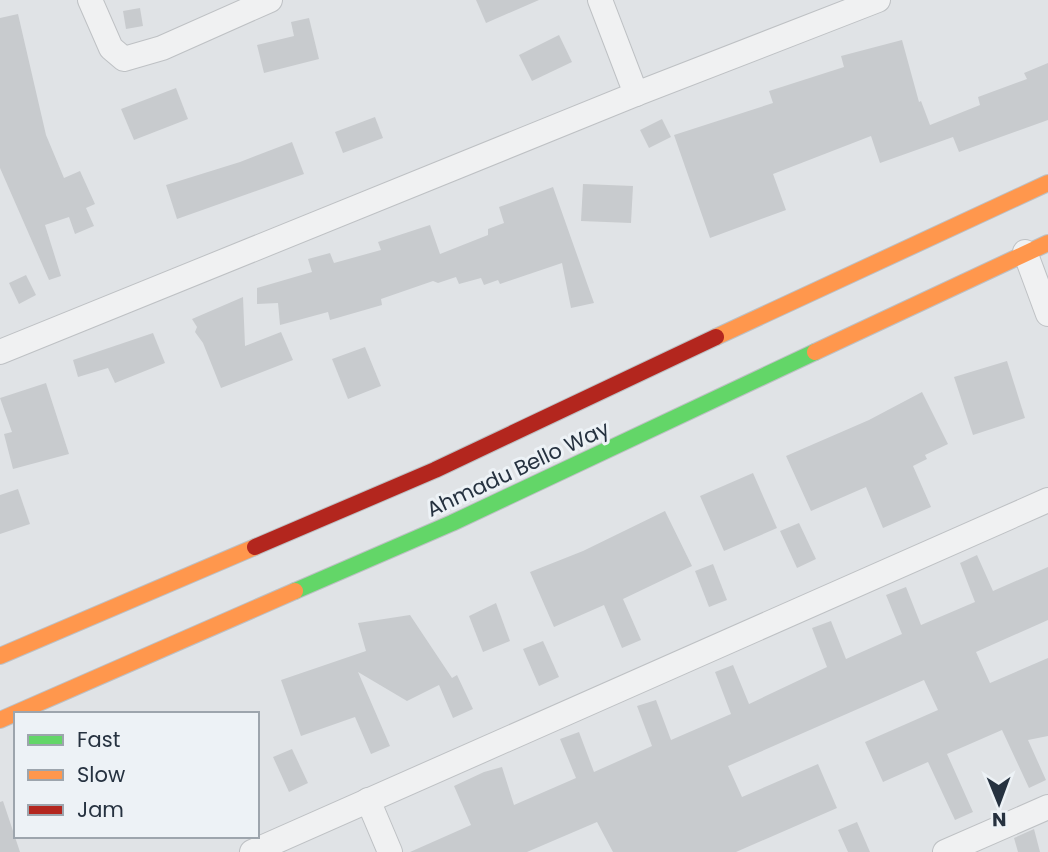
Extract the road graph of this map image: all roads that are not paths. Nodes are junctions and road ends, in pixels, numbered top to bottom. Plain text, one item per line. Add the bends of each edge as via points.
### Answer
1 (90, 0) edge
2 (270, 0) edge
3 (600, 0) edge
4 (878, 0) edge
5 (636, 94) junction
6 (1048, 183) edge
7 (1048, 243) edge
8 (1025, 253) junction
9 (1048, 314) edge
10 (0, 352) edge
11 (1048, 500) edge
12 (0, 656) edge
13 (18, 712) edge
14 (368, 800) junction
15 (1048, 807) edge
16 (252, 852) edge
17 (390, 852) edge
18 (944, 852) edge

1 - 2 street via 111,48 124,59 162,48
3 - 5 street
4 - 5 street
5 - 10 street
6 - 12 main road, Ahmadu Bello Way via 435,470
7 - 8 main road, Ahmadu Bello Way
8 - 9 street
8 - 13 main road, Ahmadu Bello Way via 452,523
11 - 14 street
14 - 16 street
14 - 17 street
15 - 18 street

